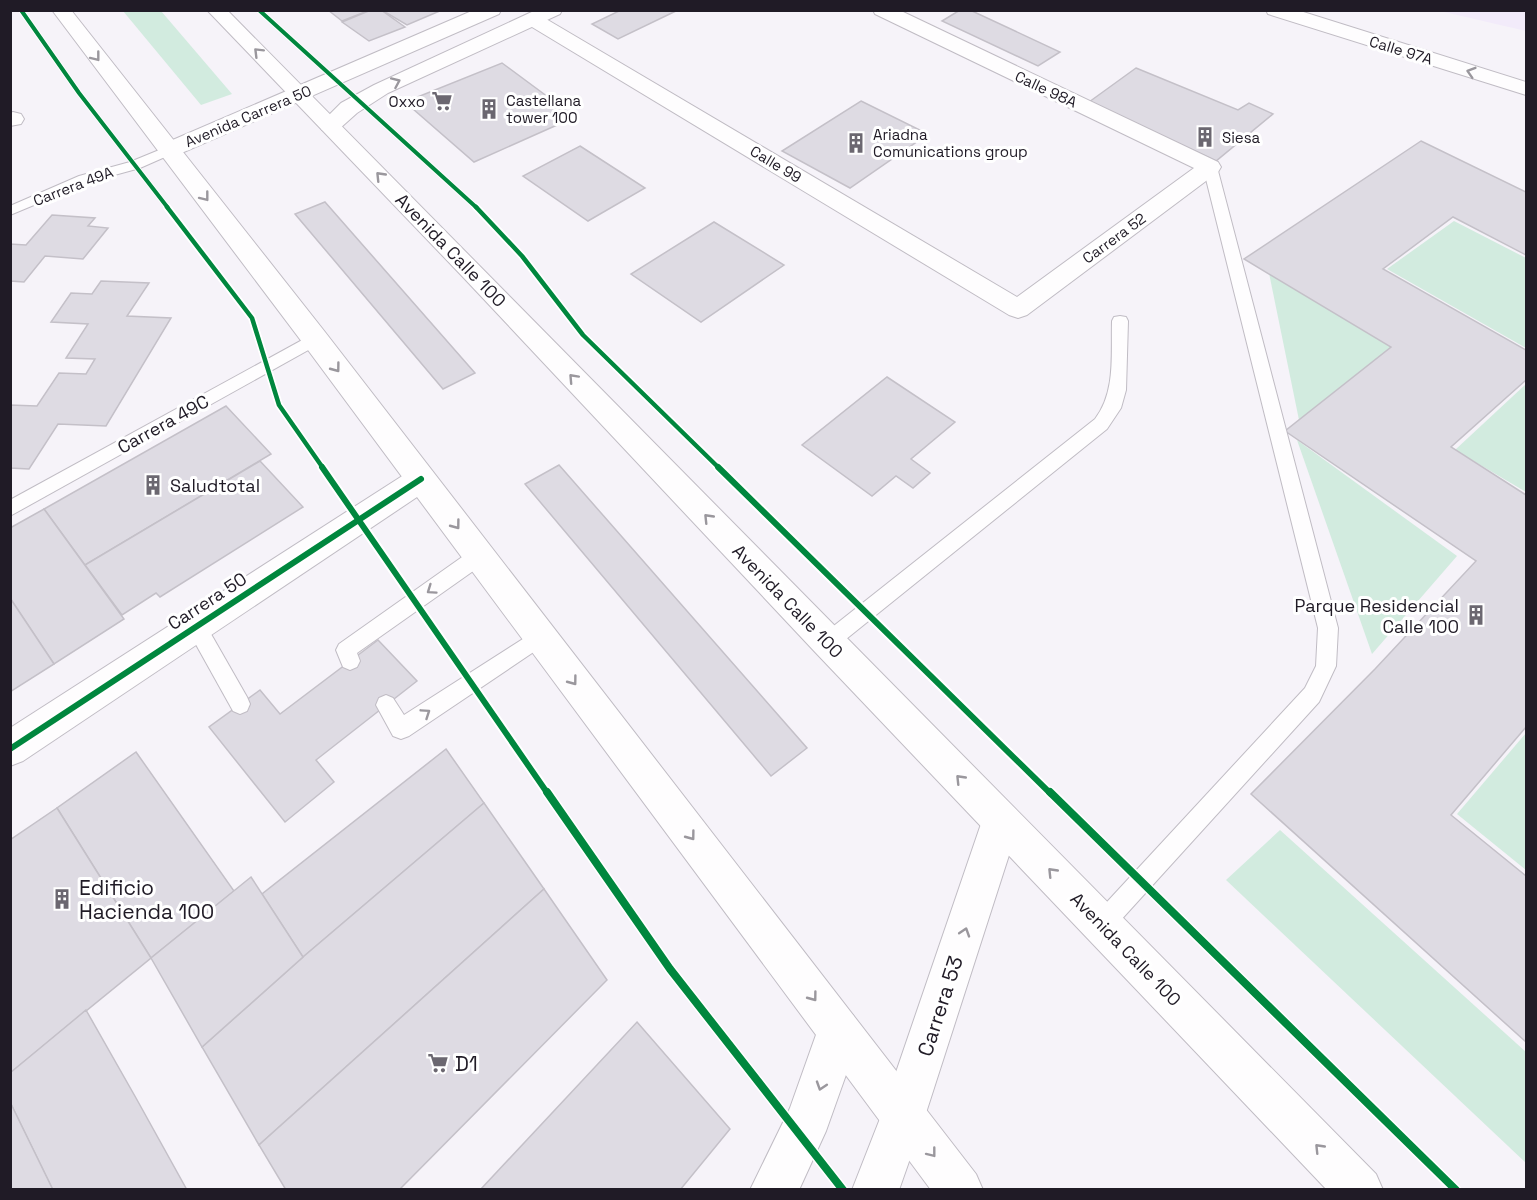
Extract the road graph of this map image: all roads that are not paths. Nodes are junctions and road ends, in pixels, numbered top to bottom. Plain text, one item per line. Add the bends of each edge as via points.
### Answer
1 (61, 10) edge
2 (216, 10) edge
3 (492, 10) edge
4 (1275, 10) edge
5 (894, 12) edge
6 (543, 15) edge
7 (1527, 89) edge
8 (299, 94) junction
9 (330, 125) junction
10 (169, 150) junction
11 (1210, 167) junction
12 (10, 211) edge
13 (1018, 309) joint
14 (1120, 321) dead end
15 (315, 339) junction
16 (420, 479) junction
17 (10, 508) edge
18 (479, 556) junction
19 (196, 626) junction
20 (540, 637) junction
21 (828, 642) junction
22 (350, 660) dead end
23 (240, 704) dead end
24 (386, 705) dead end
25 (10, 749) edge
26 (1001, 821) junction
27 (1102, 924) junction
28 (838, 1030) junction
29 (903, 1116) junction
30 (773, 1190) edge
31 (876, 1190) edge
32 (960, 1190) edge
33 (1360, 1190) edge

1 -> 10 main road
8 -> 2 main road, Avenida Calle 100
3 - 8 main road, Avenida Carrera 50
7 -> 4 main road, Calle 97A
5 - 11 main road, Calle 98A
9 -> 6 main road via 381,88
6 - 13 main road, Calle 99
8 - 9 main road, Avenida Calle 100
8 - 10 main road, Avenida Carrera 50
21 -> 9 main road, Avenida Calle 100
10 - 12 lane, Carrera 49A via 135,165 84,179
10 -> 15 main road
11 - 13 main road, Carrera 52
11 - 27 lane via 1328,628 1326,666 1312,695
14 - 21 lane via 1118,390 1113,408 1101,424
15 -> 16 main road
15 - 17 lane, Carrera 49C
16 -> 18 main road
16 - 19 main road, Carrera 50
18 - 20 main road
18 -> 22 lane via 346,650
19 - 23 lane
19 - 25 main road, Carrera 50
24 -> 20 lane via 401,729
20 -> 28 main road
26 -> 21 main road, Avenida Calle 100
27 -> 26 main road, Avenida Calle 100
29 -> 26 main road, Carrera 53
33 -> 27 main road, Avenida Calle 100
28 - 29 main road
28 -> 30 main road via 802,1138
29 - 31 main road, Carrera 53
29 -> 32 main road

